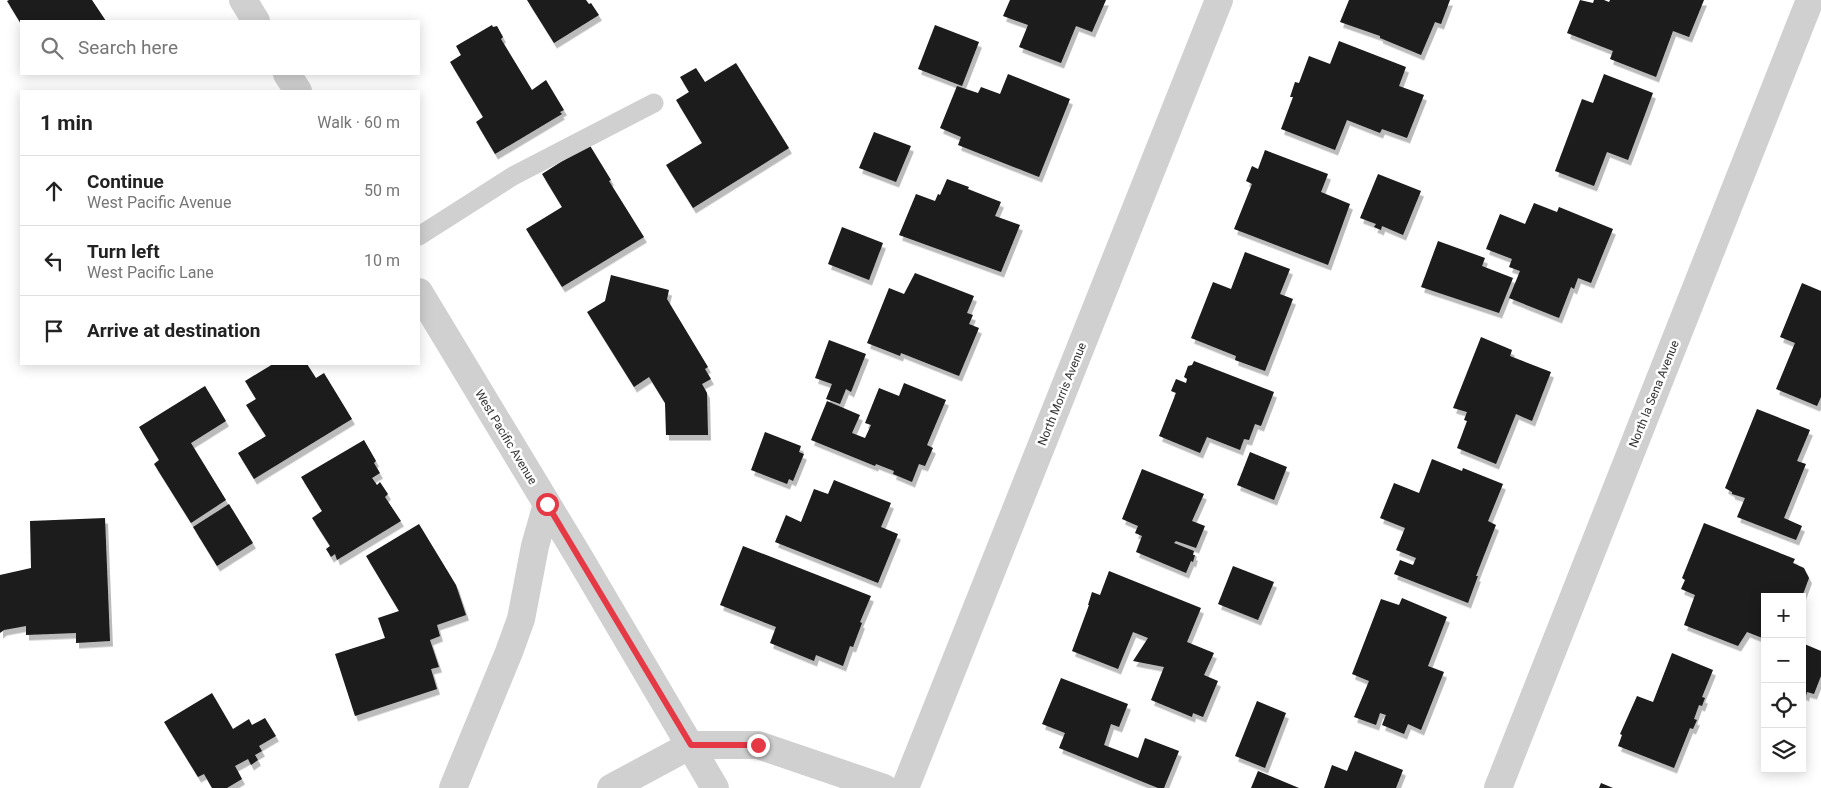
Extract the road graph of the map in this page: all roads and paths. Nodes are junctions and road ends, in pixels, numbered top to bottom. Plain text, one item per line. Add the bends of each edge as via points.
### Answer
1 (243, 0) edge
2 (1219, 0) edge
3 (1810, 0) edge
4 (255, 20) edge
5 (288, 75) edge
6 (297, 90) edge
7 (654, 104) dead end
8 (420, 235) edge
9 (420, 294) edge
10 (547, 504) junction
11 (691, 745) junction
12 (453, 788) edge
13 (611, 788) edge
14 (715, 788) edge
15 (884, 788) edge
16 (905, 788) edge
17 (1498, 788) edge

1 - 4 street
2 - 16 street, North Morris Avenue
3 - 17 street, North la Sena Avenue
5 - 6 street
7 - 8 lane via 513,176
9 - 10 street, West Pacific Avenue
10 - 11 street, West Pacific Avenue
10 - 12 street via 521,619
11 - 13 street
11 - 14 street, West Pacific Avenue
11 - 15 street via 758,745

